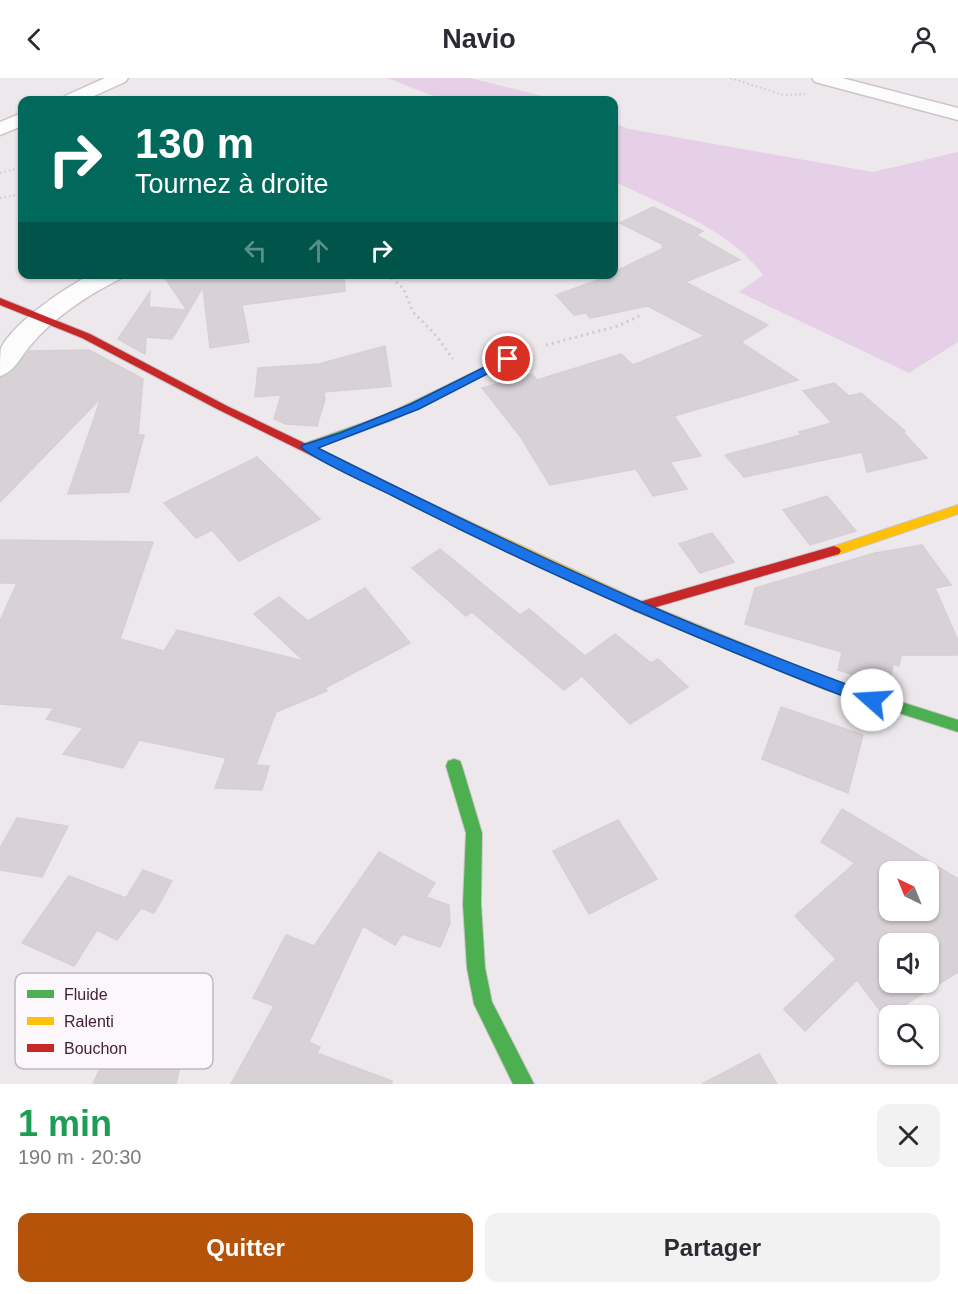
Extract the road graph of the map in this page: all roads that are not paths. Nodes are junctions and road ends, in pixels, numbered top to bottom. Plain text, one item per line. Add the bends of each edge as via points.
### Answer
1 (119, 78) edge
2 (821, 78) edge
3 (80, 96) edge
4 (958, 114) edge
5 (18, 121) edge
6 (0, 129) edge
7 (103, 279) edge
8 (0, 301) edge
9 (45, 319) junction
10 (520, 353) road end
11 (0, 368) edge
12 (307, 447) junction
13 (958, 509) edge
14 (639, 607) junction
15 (958, 726) edge
16 (454, 766) dead end
17 (524, 1084) edge

1 - 3 street
2 - 4 street
5 - 6 street
7 - 9 street via 78,292
8 - 9 street
9 - 11 street via 24,336
9 - 12 street
10 - 12 street via 415,407
12 - 14 street via 462,526
13 - 14 street via 860,544
14 - 15 street via 834,687 909,714
16 - 17 street via 474,833 472,904 476,968 483,1004

